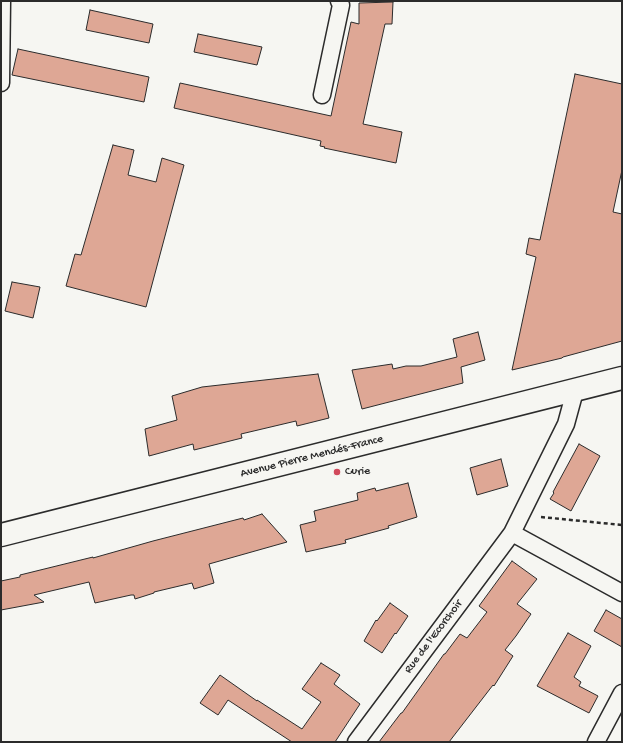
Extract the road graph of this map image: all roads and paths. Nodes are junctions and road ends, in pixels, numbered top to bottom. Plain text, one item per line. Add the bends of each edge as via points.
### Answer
1 (2, 1) edge
2 (339, 1) edge
3 (1, 83) edge
4 (322, 95) dead end
5 (622, 378) edge
6 (575, 391) junction
7 (520, 515) junction
8 (622, 525) edge
9 (512, 533) junction
10 (1, 535) edge
11 (622, 593) edge
12 (622, 693) edge
13 (356, 742) edge
14 (596, 742) edge

1 - 3 street
2 - 4 street via 341,5
5 - 6 main road, Avenue Pierre Mendés-France
6 - 7 street, Rue de l'Ecorchoir via 566,424
6 - 10 main road, Avenue Pierre Mendés-France
7 - 8 path
7 - 9 street, Rue de l'Ecorchoir
9 - 11 street
9 - 13 street, Rue de l'Ecorchoir
12 - 14 street

